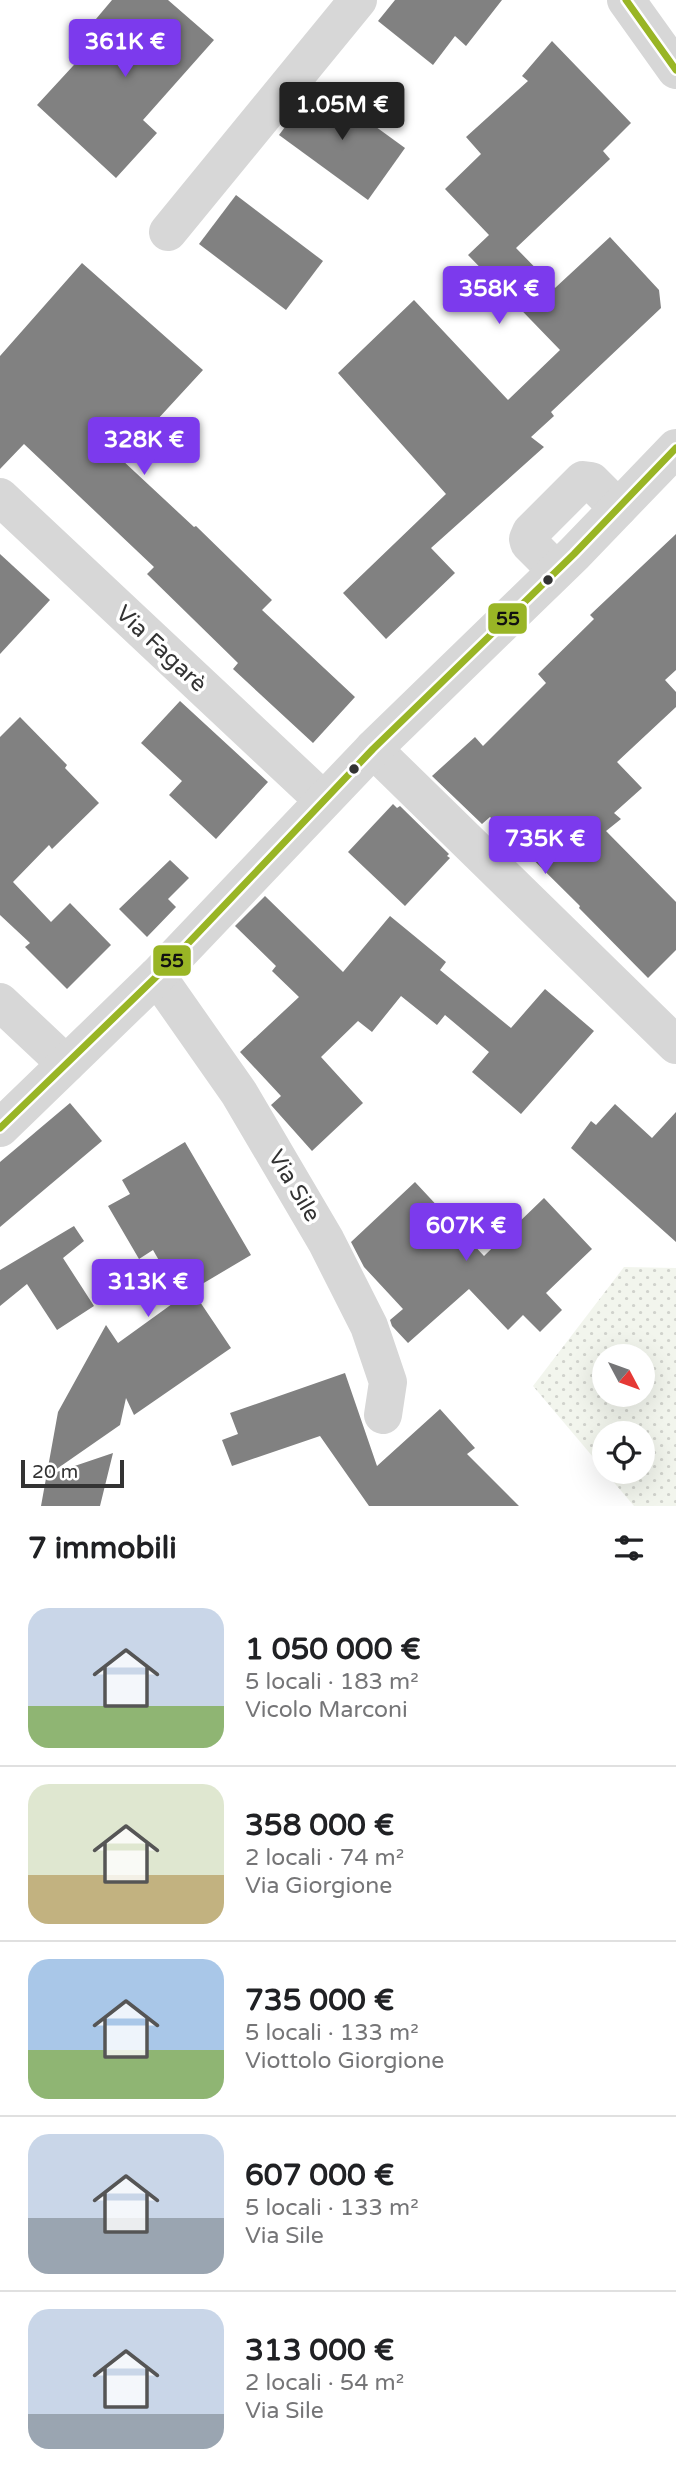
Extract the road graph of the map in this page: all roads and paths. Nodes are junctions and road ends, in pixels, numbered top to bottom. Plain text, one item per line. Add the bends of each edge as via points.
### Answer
1 (358, 0) edge
2 (626, 0) edge
3 (676, 69) edge
4 (168, 232) dead end
5 (676, 448) edge
6 (0, 497) edge
7 (373, 749) junction
8 (323, 800) junction
9 (157, 976) junction
10 (0, 1002) edge
11 (676, 1045) edge
12 (66, 1064) junction
13 (0, 1128) edge
14 (383, 1415) dead end

1 - 4 street
2 - 3 street
5 - 7 street
6 - 8 street, Via Fagarè
7 - 8 street
7 - 11 street
8 - 9 street
9 - 12 street
9 - 14 street, Via Sile via 239,1093 326,1241 369,1326 388,1382
10 - 12 street
12 - 13 street

